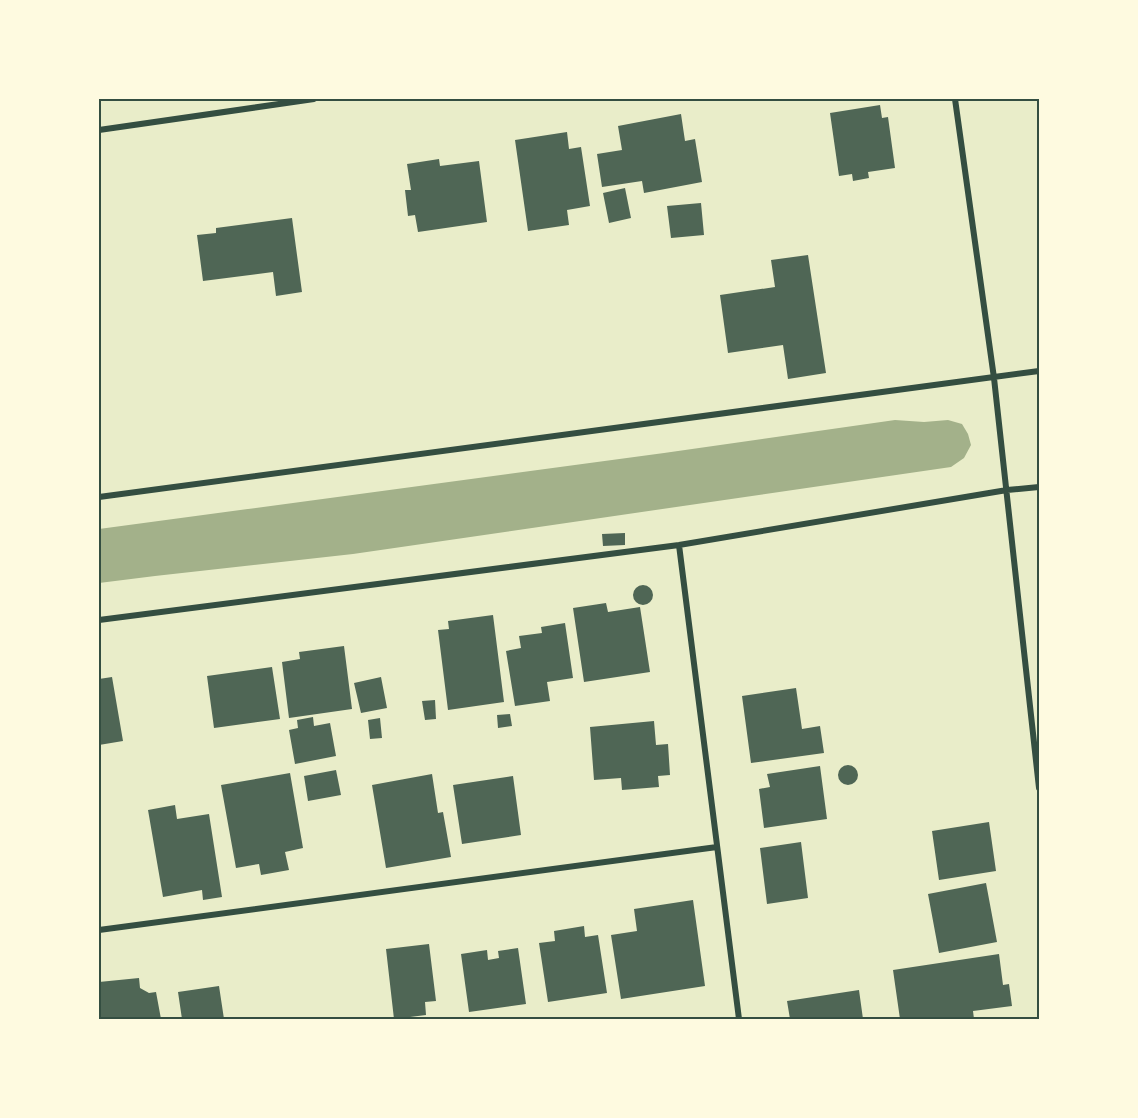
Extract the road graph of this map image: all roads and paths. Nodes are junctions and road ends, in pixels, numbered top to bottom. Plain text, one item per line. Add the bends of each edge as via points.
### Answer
1 (314, 99) edge
2 (955, 99) edge
3 (99, 130) edge
4 (1039, 371) edge
5 (994, 378) junction
6 (1039, 487) edge
7 (1007, 490) junction
8 (99, 497) edge
9 (679, 545) junction
10 (99, 620) edge
11 (1039, 788) edge
12 (717, 847) junction
13 (99, 930) edge
14 (739, 1019) edge

1 - 3 street
2 - 5 street
4 - 5 street
5 - 7 street
5 - 8 street
6 - 7 street
7 - 9 street
7 - 11 street
9 - 10 street
9 - 12 street
12 - 13 street
12 - 14 street

